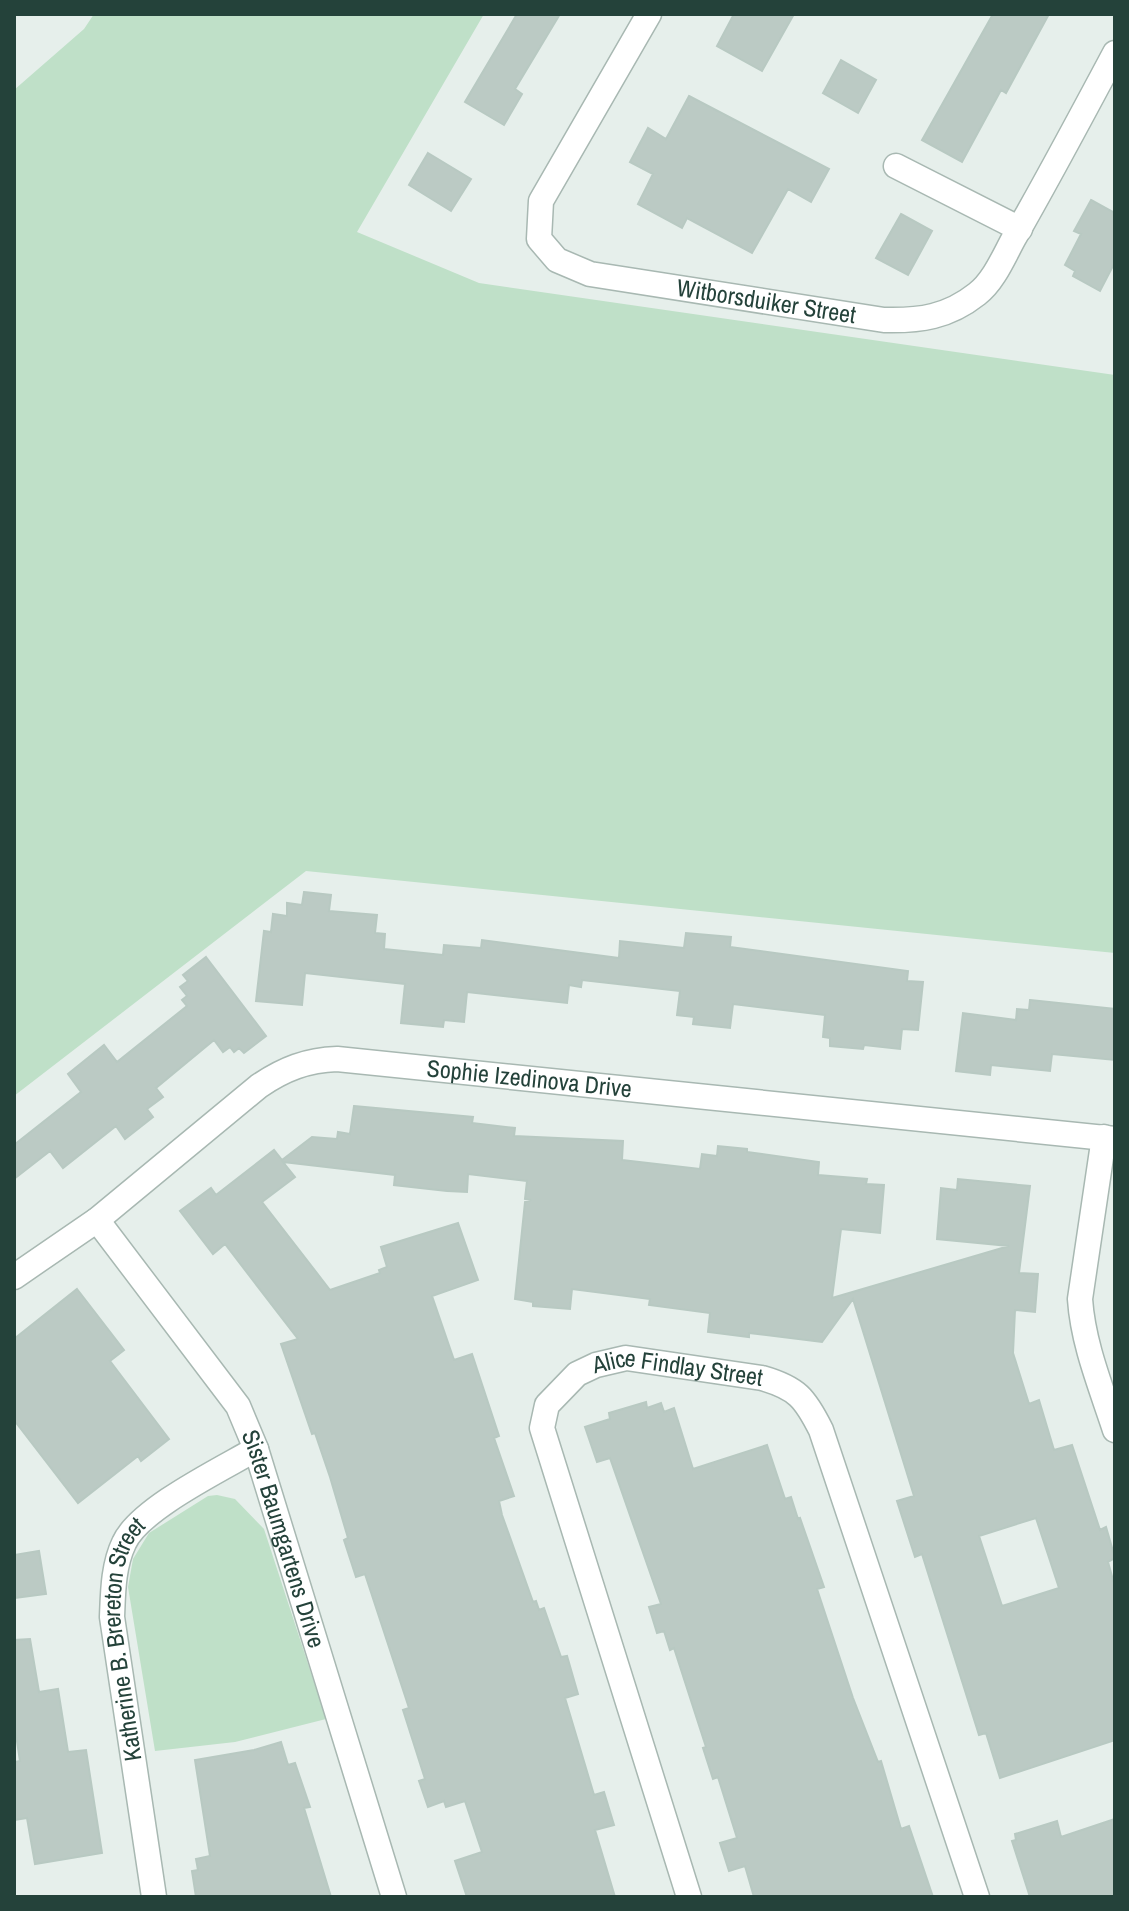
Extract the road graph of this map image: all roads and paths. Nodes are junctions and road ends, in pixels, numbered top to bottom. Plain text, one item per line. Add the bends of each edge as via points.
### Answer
1 (649, 14) edge
2 (1115, 53) edge
3 (896, 166) dead end
4 (1020, 229) junction
5 (1109, 1138) edge
6 (97, 1220) junction
7 (14, 1277) edge
8 (1115, 1430) edge
9 (256, 1449) junction
10 (154, 1897) edge
11 (394, 1897) edge
12 (689, 1897) edge
13 (977, 1897) edge

1 - 4 street, Witborsduiker Street via 541,201 539,239 557,260 590,274 884,320 922,320 978,294
2 - 4 street, Witborsduiker Street
3 - 4 street
5 - 6 street, Sophie Izedinova Drive via 314,1060 259,1086
5 - 8 street via 1080,1299 1095,1371
6 - 7 street, Sophie Izedinova Drive
6 - 9 street, Sister Baumgartens Drive via 238,1406
9 - 10 street, Katherine B. Brereton Street via 144,1519 124,1542 113,1580 112,1617
9 - 11 street, Sister Baumgartens Drive
12 - 13 street, Alice Findlay Street via 542,1428 547,1405 577,1374 626,1358 762,1378 797,1392 810,1408

